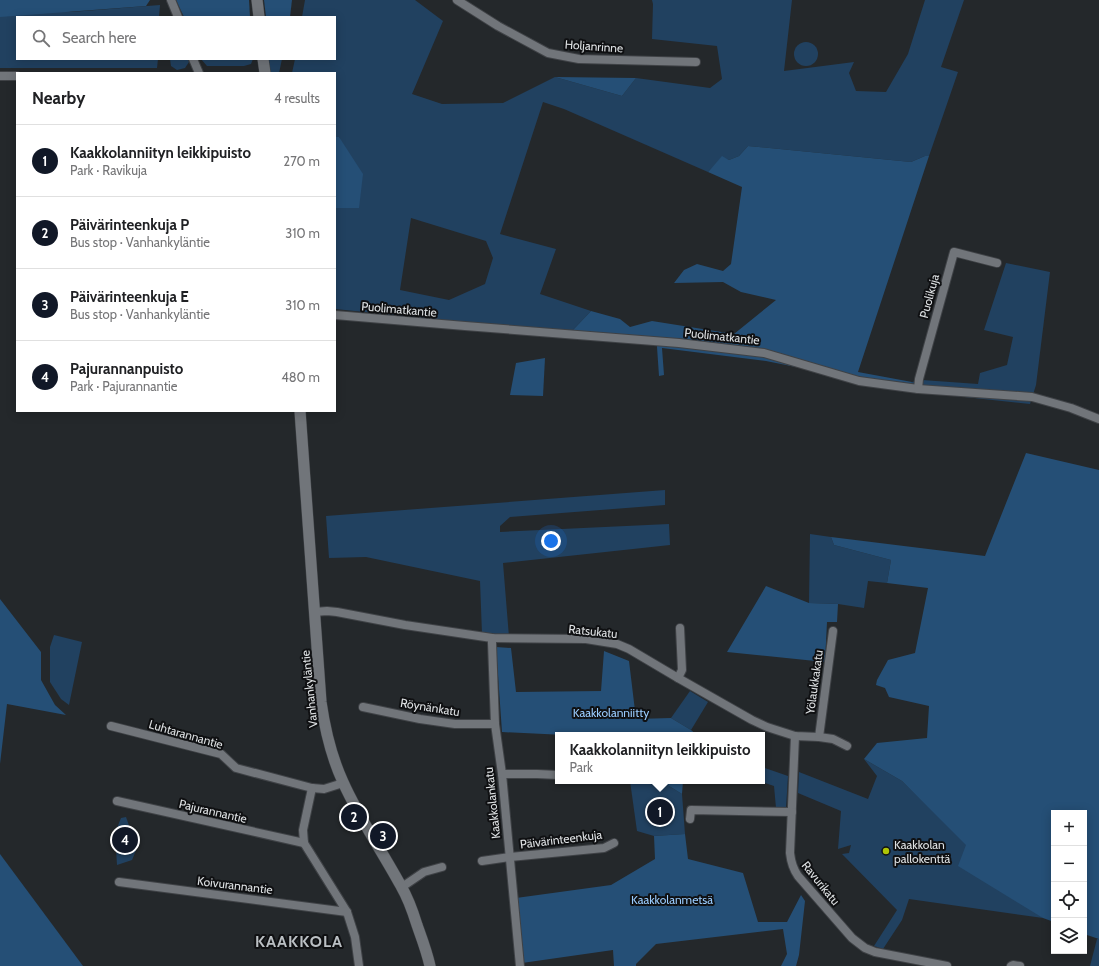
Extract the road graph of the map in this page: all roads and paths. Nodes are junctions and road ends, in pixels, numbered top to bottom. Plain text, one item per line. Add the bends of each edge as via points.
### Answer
1 (171, 0) edge
2 (257, 0) edge
3 (457, 0) edge
4 (178, 16) edge
5 (259, 16) edge
6 (193, 60) edge
7 (263, 60) edge
8 (696, 62) dead end
9 (199, 72) edge
10 (264, 72) edge
11 (0, 76) edge
12 (16, 76) edge
13 (997, 263) dead end
14 (336, 315) edge
15 (918, 389) junction
16 (300, 412) edge
17 (1099, 419) edge
18 (314, 612) junction
19 (680, 628) dead end
20 (833, 631) dead end
21 (492, 638) junction
22 (678, 678) junction
23 (362, 707) dead end
24 (495, 724) junction
25 (111, 726) dead end
26 (795, 736) junction
27 (819, 737) junction
28 (847, 746) dead end
29 (502, 774) junction
30 (555, 775) edge
31 (343, 783) junction
32 (312, 788) junction
33 (117, 801) dead end
34 (792, 812) junction
35 (690, 819) dead end
36 (304, 843) junction
37 (614, 843) dead end
38 (510, 857) junction
39 (482, 861) dead end
40 (442, 867) dead end
41 (119, 882) dead end
42 (402, 887) junction
43 (347, 912) junction
44 (359, 966) edge
45 (430, 966) edge
46 (520, 966) edge
47 (947, 966) edge
48 (1011, 966) edge
49 (1020, 966) edge

1 - 4 street
2 - 5 street
3 - 8 street, Holjanrinne via 548,53 579,59
6 - 9 street
7 - 10 street
11 - 12 street
13 - 15 street, Puolikuja via 954,252
14 - 15 street, Puolimatkantie via 679,343 764,353 859,381
15 - 17 street, Puolimatkantie via 1032,397
16 - 18 street, Vanhankyläntie
18 - 21 street, Ratsukatu via 337,612
18 - 31 street, Vanhankyläntie via 324,722
19 - 22 street via 682,670
20 - 27 street, Yölaukkakatu
21 - 22 street, Ratsukatu via 586,639 617,644
21 - 24 street, Kaakkolankatu
22 - 26 street, Ratsukatu via 767,727
23 - 24 street, Röynänkatu via 455,724
24 - 29 street, Kaakkolankatu
25 - 32 street, Luhtarannantie via 221,754 236,768
26 - 27 street, Ratsukatu
26 - 34 street, Ravurikatu
27 - 28 street, Ratsukatu via 832,739
29 - 30 street
29 - 38 street, Kaakkolankatu
31 - 32 street, Luhtarannantie via 324,789
31 - 42 street, Vanhankyläntie
32 - 36 street via 303,830
33 - 36 street, Pajurannantie
34 - 35 street via 691,810
34 - 47 street, Ravurikatu via 790,853 793,869 852,938 875,952
36 - 43 street
37 - 38 street, Päivärinteenkuja via 604,848
38 - 39 street, Päivärinteenkuja
38 - 46 street, Kaakkolankatu
40 - 42 street via 424,872
41 - 43 street, Koivurannantie
42 - 45 street, Vanhankyläntie via 428,954
43 - 44 street via 355,937
48 - 49 street

